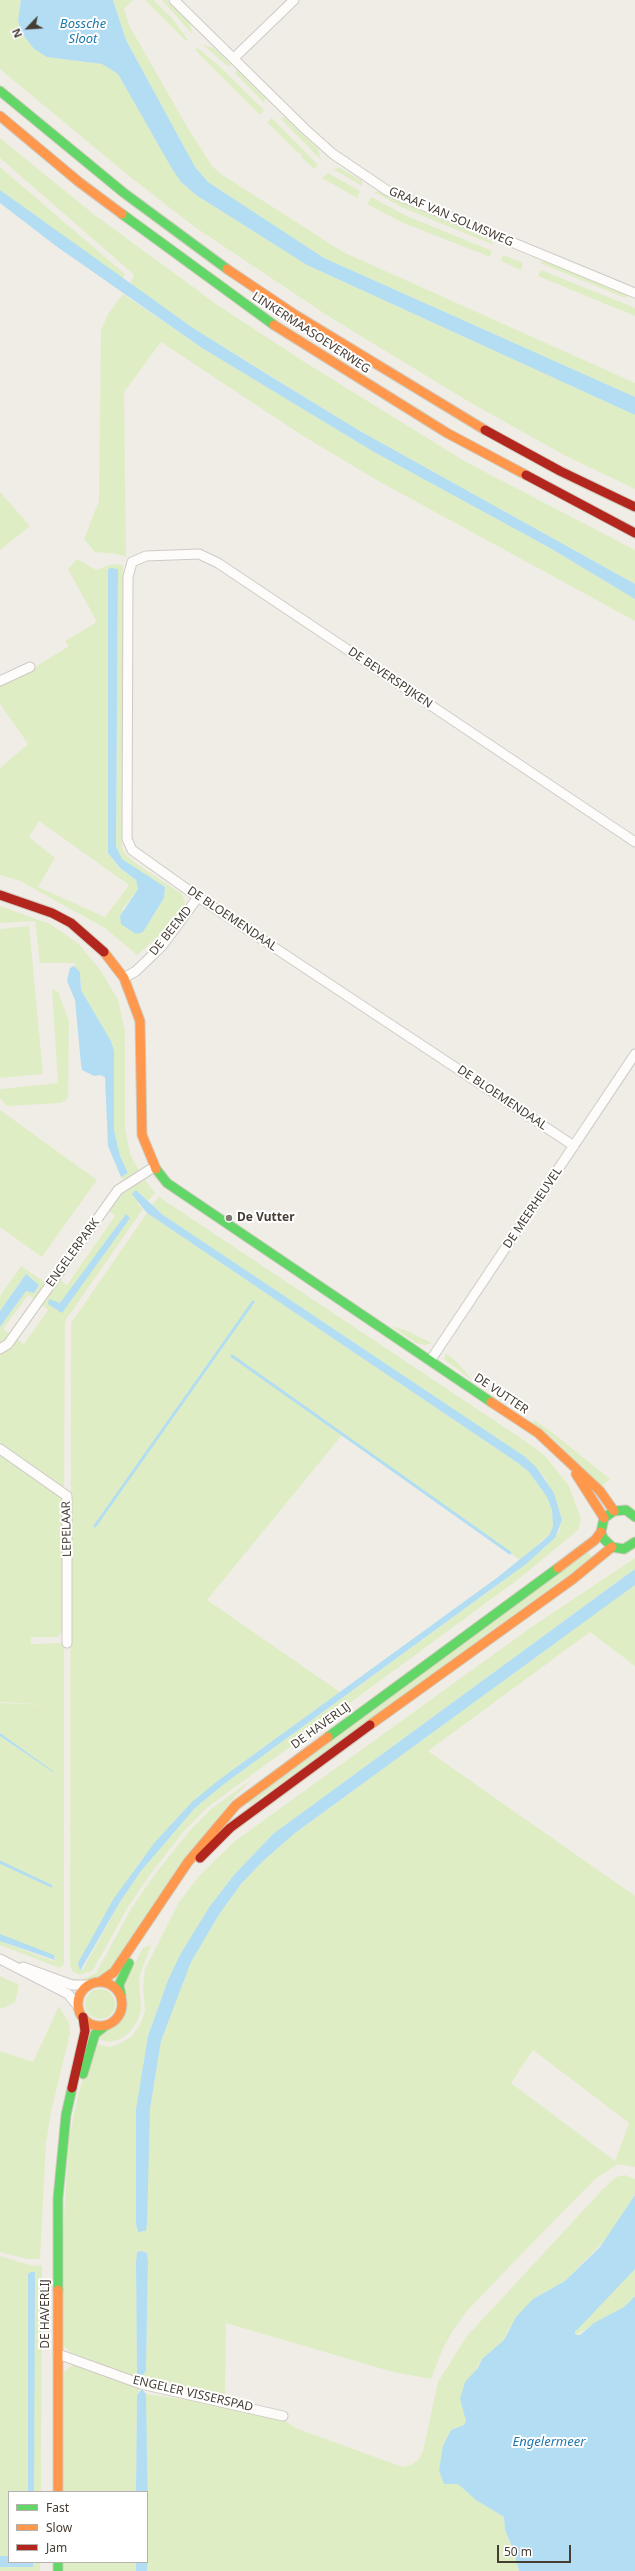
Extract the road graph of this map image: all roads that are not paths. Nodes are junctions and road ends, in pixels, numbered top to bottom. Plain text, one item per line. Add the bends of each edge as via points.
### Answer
1 (174, 0) edge
2 (294, 0) edge
3 (234, 58) junction
4 (0, 91) edge
5 (0, 116) edge
6 (635, 292) edge
7 (560, 471) junction
8 (628, 493) dead end
9 (635, 507) edge
10 (614, 523) junction
11 (635, 533) edge
12 (635, 539) edge
13 (132, 562) joint
14 (30, 666) dead end
15 (0, 681) edge
16 (635, 842) edge
17 (0, 895) edge
18 (198, 897) junction
19 (124, 978) junction
20 (635, 1054) edge
21 (574, 1146) junction
22 (154, 1167) junction
23 (0, 1348) edge
24 (430, 1361) junction
25 (0, 1449) edge
26 (567, 1459) junction
27 (614, 1510) junction
28 (630, 1510) edge
29 (635, 1517) edge
30 (604, 1518) junction
31 (601, 1532) junction
32 (635, 1542) edge
33 (612, 1547) junction
34 (67, 1643) dead end
35 (0, 1959) edge
36 (10, 1964) junction
37 (100, 1982) junction
38 (89, 1985) junction
39 (121, 1995) junction
40 (78, 2006) junction
41 (83, 2017) junction
42 (105, 2026) junction
43 (65, 2137) junction
44 (58, 2354) junction
45 (283, 2416) dead end
46 (58, 2491) edge

1 - 3 street, GRAAF VAN SOLMSWEG
2 - 3 street
3 - 6 street, GRAAF VAN SOLMSWEG via 333,154 388,191
4 - 7 main road, LINKERMAASOEVERWEG via 124,193 224,268 371,363
5 - 10 main road, LINKERMAASOEVERWEG via 79,182 285,332 447,434
7 - 8 main road via 596,479
7 - 9 main road, LINKERMAASOEVERWEG
10 - 11 main road, LINKERMAASOEVERWEG
10 - 12 main road
13 - 16 street, DE BEVERSPIJKEN via 146,556 200,554 218,563
13 - 18 street, DE BLOEMENDAAL via 128,577 127,839 132,850
14 - 15 street
17 - 19 main road, DE VUTTER via 52,913 71,923 100,946
18 - 19 street, DE BEEMD via 162,946
18 - 21 street, DE BLOEMENDAAL
19 - 22 main road, DE VUTTER via 140,1021 140,1123 145,1147
20 - 21 street, DE MEERHEUVEL
21 - 24 street, DE MEERHEUVEL
22 - 23 street, ENGELERPARK via 118,1190 8,1344
22 - 24 main road, DE VUTTER via 177,1191
24 - 26 main road, DE VUTTER via 538,1433
25 - 34 street, LEPELAAR via 67,1496
26 - 27 main road, DE VUTTER via 600,1491
26 - 30 main road, DE VUTTER
27 - 28 main road
27 - 30 main road
28 - 29 main road
30 - 31 main road
31 - 33 main road via 602,1538
31 - 37 main road, DE HAVERLIJ via 595,1540 236,1805 188,1862 114,1972
32 - 33 main road via 624,1548
33 - 39 main road via 566,1584 230,1828 193,1866 172,1894 122,1976 119,1985
35 - 36 street
36 - 38 street via 46,1974 72,1985
36 - 40 street via 68,1994
37 - 38 main road
37 - 39 main road via 113,1986
38 - 40 main road via 81,1992
39 - 42 main road via 120,2014 112,2023
40 - 41 main road
41 - 42 main road via 90,2024
41 - 43 main road, DE HAVERLIJ via 85,2031 66,2115
42 - 43 main road, DE HAVERLIJ via 99,2029 92,2041
43 - 44 main road, DE HAVERLIJ via 58,2198
44 - 45 street, ENGELER VISSERSPAD via 141,2384
44 - 46 main road, DE HAVERLIJ

